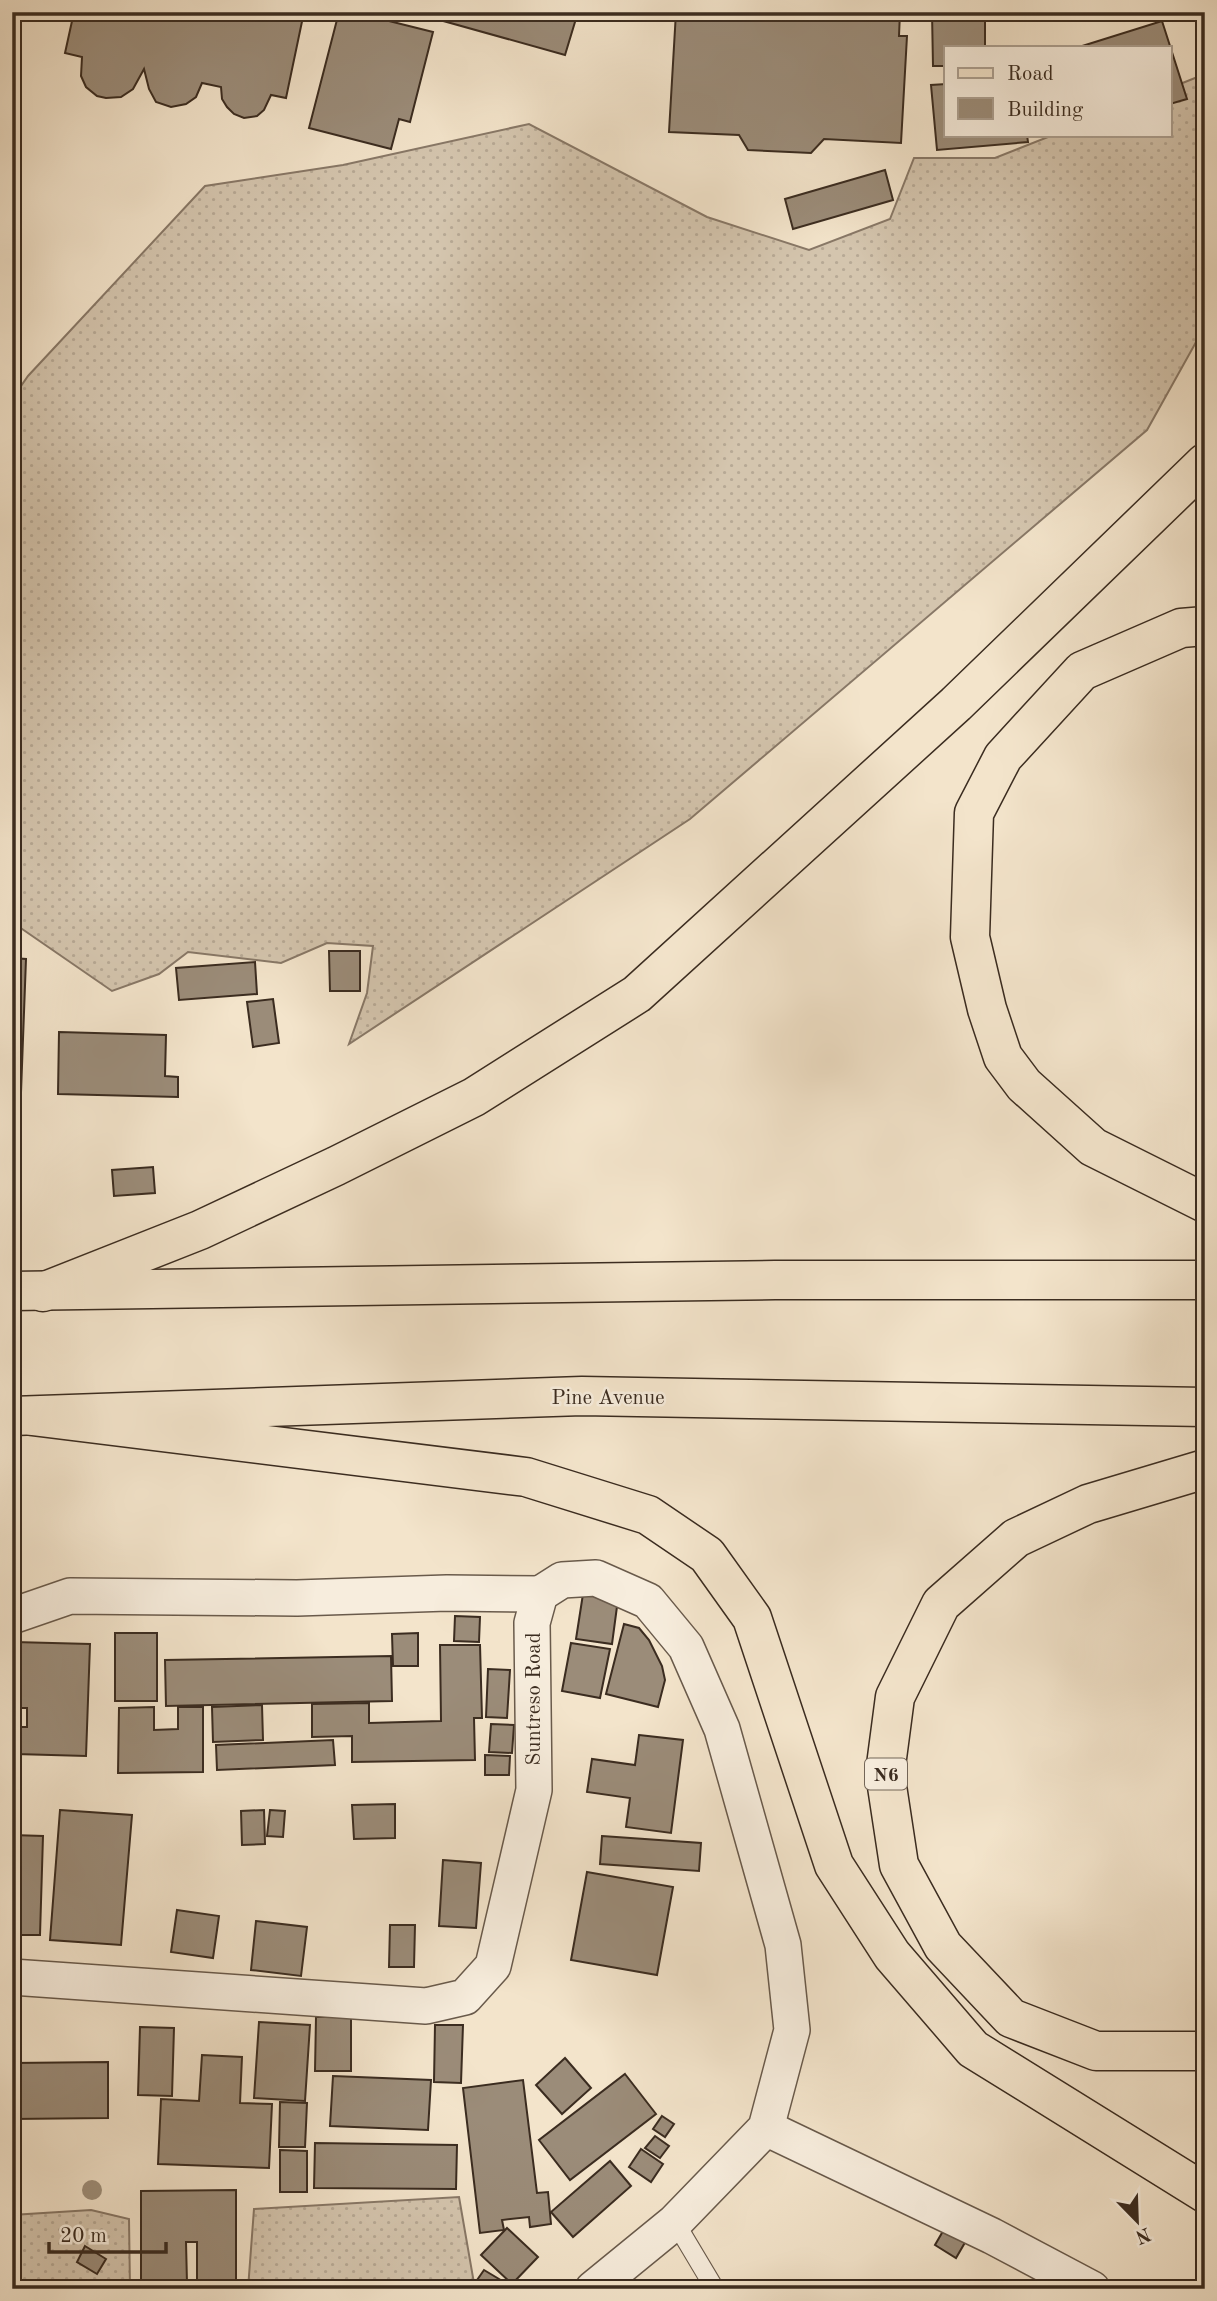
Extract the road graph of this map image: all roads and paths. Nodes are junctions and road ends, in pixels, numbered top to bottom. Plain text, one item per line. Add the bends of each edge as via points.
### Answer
1 (1205, 463) edge
2 (1205, 626) edge
3 (1205, 1203) edge
4 (1205, 1280) edge
5 (27, 1291) edge
6 (1205, 1407) edge
7 (22, 1416) edge
8 (1205, 1469) edge
9 (540, 1594) junction
10 (12, 1616) edge
11 (12, 1977) edge
12 (1205, 2051) edge
13 (766, 2128) junction
14 (1205, 2193) edge
15 (675, 2222) junction
16 (1086, 2287) edge
17 (593, 2289) edge
18 (715, 2289) edge

1 - 5 main road via 956,704 637,994 474,1097 324,1172 200,1230
2 - 3 main road via 1181,628 1082,671 1003,757 974,813 970,937 1003,1057 1024,1085 1093,1147
4 - 5 main road via 775,1280
6 - 7 main road, Pine Avenue via 582,1396
7 - 14 main road via 526,1476 648,1515 707,1555 752,1618 834,1865 892,1955 973,2049
8 - 12 main road, N6 via 1088,1504 1016,1538 941,1604 895,1697 886,1773 898,1865 943,1946 1011,2018 1096,2051
9 - 10 street via 70,1596
9 - 11 street, Suntreso Road via 532,1623 534,1790 493,1966 466,1997 426,2006
9 - 13 street via 562,1580 596,1578 648,1601 687,1647 722,1729 783,1945 792,2030
13 - 15 street
13 - 16 street via 992,2236
15 - 17 street
15 - 18 lane

